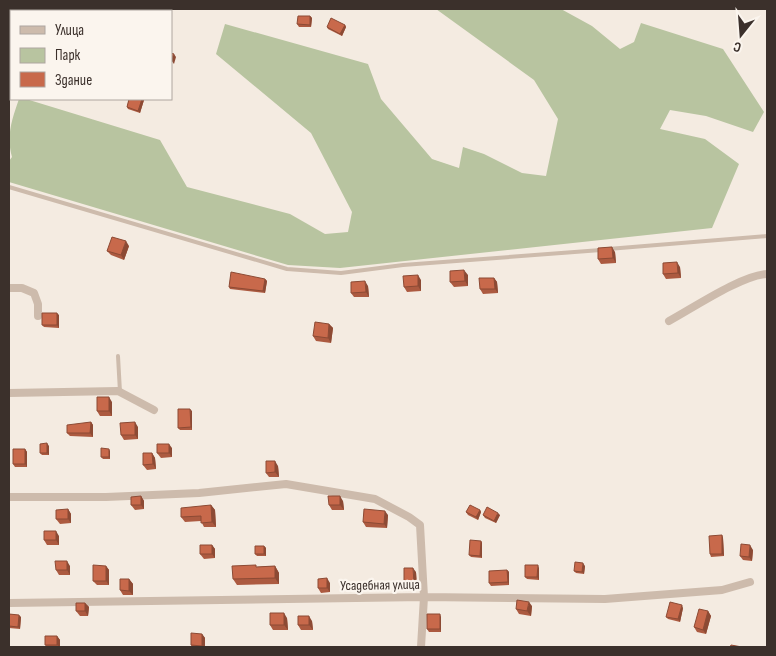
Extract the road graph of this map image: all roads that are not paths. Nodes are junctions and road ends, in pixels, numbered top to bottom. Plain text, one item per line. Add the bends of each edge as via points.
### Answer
1 (9, 187) edge
2 (767, 236) edge
3 (767, 274) edge
4 (9, 288) edge
5 (38, 316) dead end
6 (669, 320) dead end
7 (118, 356) dead end
8 (9, 392) edge
9 (120, 392) junction
10 (154, 410) dead end
11 (9, 497) edge
12 (750, 582) dead end
13 (424, 597) junction
14 (9, 603) edge
15 (420, 647) edge

1 - 2 lane via 287,270 341,273 413,264
3 - 6 street via 758,274 734,285
4 - 5 street via 22,288 34,293
7 - 9 lane
8 - 9 street
9 - 10 street
11 - 13 street via 200,493 286,484 361,495 410,516 420,526
12 - 13 street, Усадебная улица via 722,590 605,599
13 - 14 street, Усадебная улица
13 - 15 street

